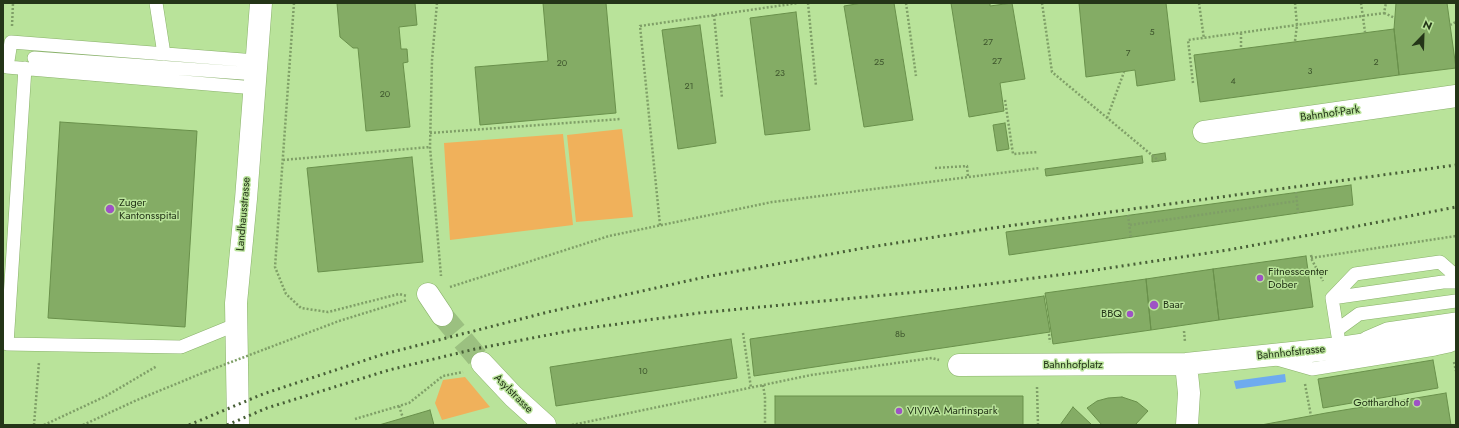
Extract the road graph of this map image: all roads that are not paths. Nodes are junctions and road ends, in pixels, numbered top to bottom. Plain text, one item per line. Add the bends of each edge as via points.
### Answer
1 (156, 3) edge
2 (261, 3) edge
3 (164, 54) junction
4 (34, 58) dead end
5 (5, 67) edge
6 (25, 68) junction
7 (256, 74) junction
8 (1456, 96) edge
9 (1204, 132) dead end
10 (1456, 276) edge
11 (1456, 282) edge
12 (435, 292) road end
13 (1332, 298) junction
14 (1456, 301) edge
15 (442, 315) tunnel mouth
16 (1456, 319) edge
17 (235, 325) junction
18 (1456, 331) edge
19 (1456, 343) edge
20 (1340, 348) junction
21 (1266, 356) junction
22 (1186, 364) junction
23 (959, 365) road end
24 (474, 367) tunnel mouth
25 (535, 422) edge
26 (238, 425) edge
27 (1187, 425) edge

1 - 3 lane
2 - 7 street, Landhausstrasse
3 - 5 lane via 11,42
3 - 7 lane
4 - 7 lane
5 - 6 lane
6 - 7 lane
6 - 17 lane via 7,344 181,347
7 - 17 street, Landhausstrasse
8 - 9 street, Bahnhof-Park
10 - 13 lane via 1440,262 1355,274
11 - 13 lane
12 - 15 street
13 - 20 lane
14 - 20 lane via 1359,314
16 - 20 lane via 1386,329
17 - 26 street, Landhausstrasse
18 - 20 street, Bahnhofstrasse
19 - 20 lane via 1435,349
20 - 21 street, Bahnhofstrasse
20 - 21 lane via 1312,369
21 - 22 street, Bahnhofstrasse
22 - 23 street, Bahnhofplatz
22 - 27 street via 1189,393
24 - 25 street, Asylstrasse

